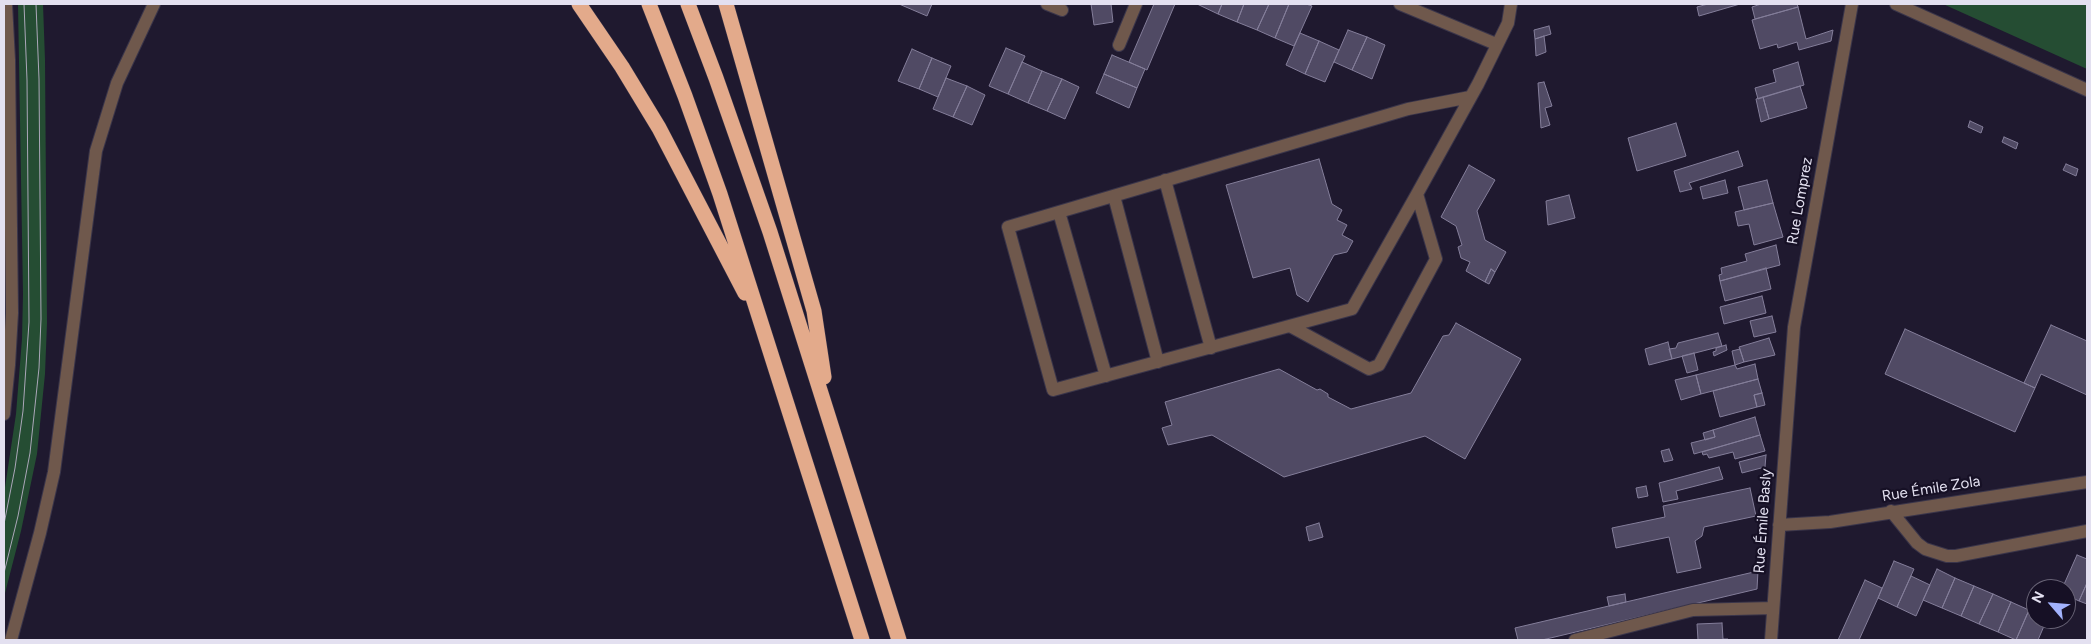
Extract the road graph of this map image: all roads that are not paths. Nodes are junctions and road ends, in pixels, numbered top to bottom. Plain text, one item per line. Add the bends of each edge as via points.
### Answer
1 (6, 4) edge
2 (154, 4) edge
3 (579, 4) edge
4 (649, 4) edge
5 (688, 4) edge
6 (726, 4) edge
7 (1046, 4) edge
8 (1136, 4) edge
9 (1400, 4) edge
10 (1511, 4) edge
11 (1852, 4) edge
12 (1896, 4) edge
13 (1062, 10) dead end
14 (1496, 44) junction
15 (1119, 45) dead end
16 (2087, 90) edge
17 (1470, 97) junction
18 (7, 105) edge
19 (1165, 180) junction
20 (1417, 194) junction
21 (1114, 196) junction
22 (1059, 212) junction
23 (762, 325) junction
24 (1290, 326) junction
25 (1212, 348) junction
26 (1158, 362) junction
27 (1106, 376) junction
28 (1788, 404) joint
29 (4, 414) edge
30 (830, 421) junction
31 (2087, 482) edge
32 (1891, 511) junction
33 (1779, 525) junction
34 (2087, 531) edge
35 (1773, 608) junction
36 (11, 640) edge
37 (862, 640) edge
38 (899, 640) edge
39 (1575, 640) edge
40 (1770, 640) edge

1 - 18 street
2 - 36 street via 117,83 96,151 54,472
3 - 23 highway via 654,119
4 - 23 highway via 708,161
5 - 30 highway via 770,232
6 - 30 highway via 814,311
7 - 13 street
8 - 15 street
9 - 14 street
10 - 14 street via 1508,23
11 - 28 street, Rue Lomprez via 1797,308
12 - 16 street
14 - 17 street
17 - 19 street via 1408,109
17 - 20 street
18 - 29 street via 12,313
19 - 21 street
19 - 25 street
20 - 24 street via 1352,309
20 - 24 street via 1436,259 1378,364 1369,369
21 - 22 street
21 - 26 street
22 - 27 street
22 - 27 street via 1008,227 1053,390
23 - 37 highway
24 - 25 street
25 - 26 street
26 - 27 street
28 - 33 street, Rue Émile Basly
30 - 38 highway
31 - 32 street, Rue Émile Zola
32 - 33 street, Rue Émile Zola via 1830,522
32 - 34 street via 1921,546 1947,556
33 - 35 street, Rue Émile Basly
35 - 39 street via 1693,610
35 - 40 street, Rue Émile Basly

